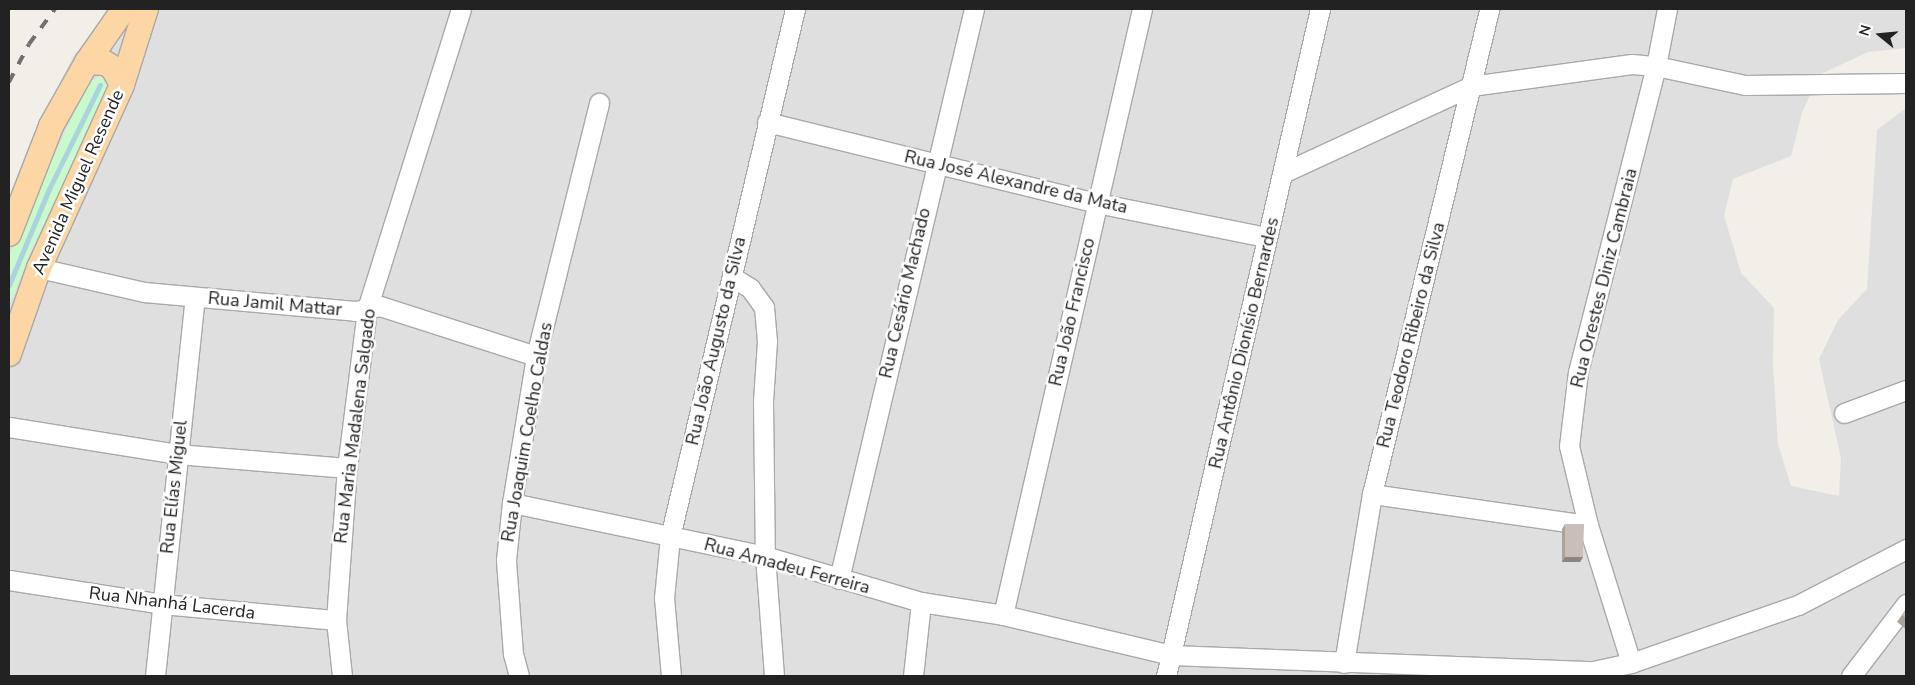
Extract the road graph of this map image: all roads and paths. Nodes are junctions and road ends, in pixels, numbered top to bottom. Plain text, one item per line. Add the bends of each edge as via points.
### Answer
1 (124, 9) edge
2 (146, 9) edge
3 (460, 9) edge
4 (795, 9) edge
5 (974, 9) edge
6 (1142, 9) edge
7 (1320, 9) edge
8 (1489, 9) edge
9 (1667, 9) edge
10 (87, 62) junction
11 (1656, 66) junction
12 (1906, 83) edge
13 (122, 85) junction
14 (1470, 86) junction
15 (599, 103) dead end
16 (767, 122) junction
17 (936, 163) junction
18 (1284, 172) junction
19 (1097, 203) junction
20 (9, 234) edge
21 (1265, 237) junction
22 (39, 268) junction
23 (732, 277) junction
24 (195, 297) junction
25 (367, 309) junction
26 (9, 354) edge
27 (536, 356) junction
28 (1906, 390) edge
29 (1844, 413) dead end
30 (9, 427) edge
31 (177, 454) junction
32 (347, 468) junction
33 (1372, 494) junction
34 (512, 503) junction
35 (1588, 525) junction
36 (670, 537) junction
37 (1906, 549) edge
38 (765, 556) junction
39 (839, 579) junction
40 (9, 580) edge
41 (921, 602) junction
42 (162, 604) junction
43 (1906, 604) edge
44 (1003, 615) junction
45 (336, 620) junction
46 (1171, 655) junction
47 (1344, 663) junction
48 (1631, 663) junction
49 (1369, 670) edge
50 (1593, 674) edge
51 (155, 676) edge
52 (342, 676) edge
53 (519, 676) edge
54 (671, 676) edge
55 (774, 676) edge
56 (913, 676) edge
57 (1166, 676) edge
58 (1851, 676) edge

1 - 10 main road
2 - 13 main road, Avenida Miguel Resende
3 - 25 street, Rua Maria Madalena Salgado
4 - 16 street, Rua João Augusto da Silva
5 - 17 street, Rua Cesário Machado
6 - 19 street, Rua João Francisco
7 - 18 street, Rua Antônio Dionísio Bernardes
8 - 14 street, Rua Teodoro Ribeiro da Silva
9 - 11 street, Rua Orestes Diniz Cambraia
10 - 13 main road via 100,62 114,68
10 - 20 main road via 52,126
11 - 12 street via 1745,85
11 - 14 street via 1632,64
11 - 35 street, Rua Orestes Diniz Cambraia via 1578,372 1569,446
13 - 22 main road, Avenida Miguel Resende
14 - 18 street
14 - 33 street, Rua Teodoro Ribeiro da Silva
15 - 27 street, Rua Joaquim Coelho Caldas
16 - 17 street, Rua José Alexandre da Mata
16 - 23 street, Rua João Augusto da Silva
17 - 19 street, Rua José Alexandre da Mata
17 - 39 street, Rua Cesário Machado
18 - 21 street, Rua Antônio Dionísio Bernardes
19 - 21 street, Rua José Alexandre da Mata
19 - 44 street, Rua João Francisco
21 - 46 street, Rua Antônio Dionísio Bernardes via 1229,412
22 - 24 street, Rua Jamil Mattar via 144,292
22 - 26 main road, Avenida Miguel Resende
23 - 36 street, Rua João Augusto da Silva
23 - 38 street via 750,288 764,307 767,341 763,401
24 - 25 street, Rua Jamil Mattar via 355,311
24 - 31 street, Rua Elías Miguel
25 - 27 street, Rua Jamil Mattar via 380,306
25 - 32 street, Rua Maria Madalena Salgado
27 - 34 street, Rua Joaquim Coelho Caldas
28 - 29 street
30 - 31 street
31 - 32 street
31 - 42 street, Rua Elías Miguel
32 - 45 street, Rua Maria Madalena Salgado
33 - 35 street
33 - 47 street, Rua Teodoro Ribeiro da Silva
34 - 36 street, Rua Amadeu Ferreira
34 - 53 street, Rua Joaquim Coelho Caldas via 506,560 513,654
35 - 48 street, Rua Orestes Diniz Cambraia
36 - 38 street, Rua Amadeu Ferreira
36 - 54 street, Rua João Augusto da Silva via 664,598
37 - 48 street, Rua Amadeu Ferreira via 1798,605
38 - 39 street, Rua Amadeu Ferreira
38 - 55 street
39 - 41 street, Rua Amadeu Ferreira
40 - 42 street, Rua Nhanhá Lacerda
41 - 44 street, Rua Amadeu Ferreira
41 - 56 street
42 - 45 street, Rua Nhanhá Lacerda
42 - 51 street, Rua Elías Miguel
43 - 58 street
44 - 46 street, Rua Amadeu Ferreira
45 - 52 street, Rua Maria Madalena Salgado
46 - 47 street, Rua Amadeu Ferreira
46 - 57 street, Rua Antônio Dionísio Bernardes
47 - 49 street, Rua Amadeu Ferreira
48 - 50 street, Rua Amadeu Ferreira
49 - 50 street, Rua Amadeu Ferreira

